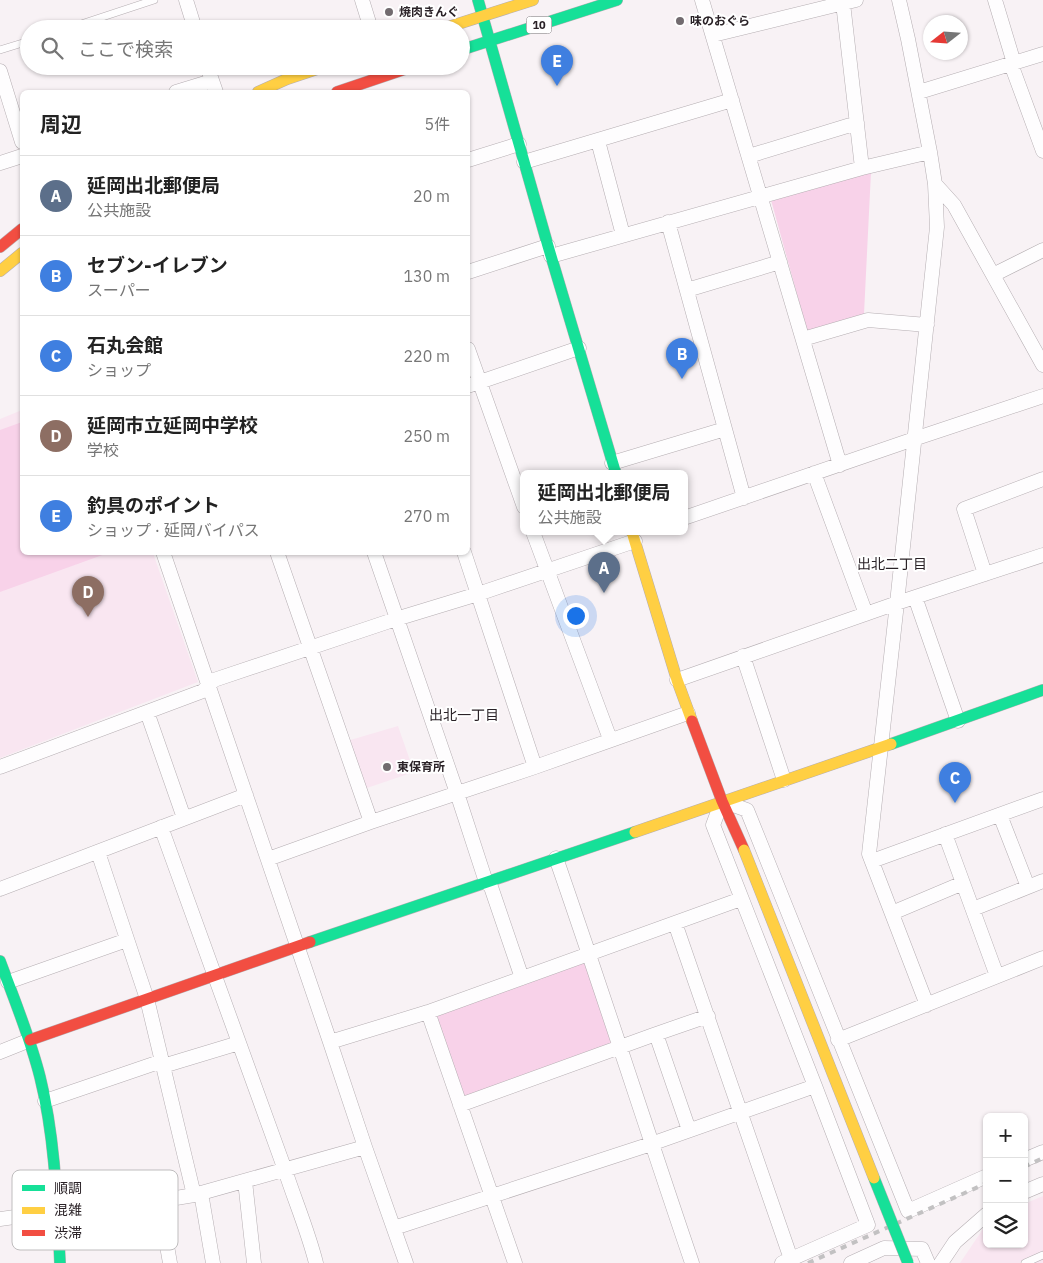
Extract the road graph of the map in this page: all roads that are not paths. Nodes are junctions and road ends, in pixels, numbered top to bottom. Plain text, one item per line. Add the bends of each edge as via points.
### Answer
1 (154, 0) edge
2 (186, 0) edge
3 (362, 0) edge
4 (478, 0) edge
5 (533, 0) edge
6 (617, 0) edge
7 (702, 0) edge
8 (899, 0) edge
9 (995, 0) edge
10 (849, 2) edge
11 (483, 16) junction
12 (93, 20) edge
13 (192, 20) edge
14 (368, 20) edge
15 (470, 20) edge
16 (713, 35) junction
17 (490, 41) junction
18 (20, 44) edge
19 (470, 47) edge
20 (0, 50) edge
21 (1043, 54) edge
22 (1012, 63) junction
23 (0, 72) edge
24 (210, 75) edge
25 (299, 75) edge
26 (387, 75) edge
27 (214, 87) edge
28 (191, 90) edge
29 (262, 90) edge
30 (343, 90) edge
31 (919, 92) junction
32 (732, 100) junction
33 (857, 123) junction
34 (20, 136) edge
35 (598, 140) junction
36 (519, 144) junction
37 (1043, 151) edge
38 (930, 152) junction
39 (749, 156) junction
40 (20, 157) edge
41 (470, 159) edge
42 (524, 162) junction
43 (0, 163) edge
44 (862, 168) junction
45 (935, 184) junction
46 (761, 196) junction
47 (668, 222) junction
48 (20, 231) edge
49 (623, 235) junction
50 (0, 247) edge
51 (1043, 250) edge
52 (550, 251) junction
53 (20, 255) edge
54 (780, 262) junction
55 (0, 271) edge
56 (470, 271) edge
57 (993, 275) junction
58 (687, 290) junction
59 (927, 325) junction
60 (803, 339) junction
61 (579, 348) junction
62 (470, 363) edge
63 (1043, 365) edge
64 (473, 384) edge
65 (1043, 396) edge
66 (725, 429) junction
67 (914, 439) junction
68 (840, 465) junction
69 (614, 468) edge
70 (814, 474) junction
71 (1043, 479) edge
72 (520, 497) edge
73 (744, 498) junction
74 (688, 517) edge
75 (534, 535) edge
76 (636, 535) edge
77 (1043, 554) edge
78 (164, 555) edge
79 (278, 555) edge
80 (375, 555) edge
81 (465, 555) edge
82 (547, 570) junction
83 (985, 574) junction
84 (478, 594) junction
85 (915, 597) junction
86 (898, 603) junction
87 (866, 614) junction
88 (396, 619) junction
89 (310, 648) junction
90 (743, 656) junction
91 (676, 680) junction
92 (209, 685) junction
93 (1043, 690) edge
94 (147, 712) junction
95 (688, 713) junction
96 (958, 720) junction
97 (610, 739) junction
98 (881, 748) junction
99 (535, 767) junction
100 (0, 768) edge
101 (784, 780) junction
102 (457, 793) junction
103 (246, 795) junction
104 (1043, 799) edge
105 (722, 801) junction
106 (1000, 815) junction
107 (184, 818) junction
108 (371, 822) junction
109 (161, 827) junction
110 (945, 834) junction
111 (98, 852) junction
112 (556, 858) junction
113 (268, 860) junction
114 (872, 861) junction
115 (1043, 881) edge
116 (486, 882) junction
117 (963, 883) junction
118 (1028, 887) junction
119 (0, 889) edge
120 (741, 899) junction
121 (973, 909) junction
122 (892, 913) junction
123 (675, 923) junction
124 (127, 940) junction
125 (297, 946) junction
126 (589, 954) junction
127 (1043, 958) edge
128 (0, 961) edge
129 (215, 976) junction
130 (997, 976) junction
131 (522, 978) junction
132 (8, 982) junction
133 (147, 999) junction
134 (927, 1005) junction
135 (428, 1012) junction
136 (708, 1016) junction
137 (656, 1034) junction
138 (30, 1040) junction
139 (838, 1040) junction
140 (330, 1042) junction
141 (239, 1043) junction
142 (620, 1048) junction
143 (0, 1052) edge
144 (162, 1064) junction
145 (815, 1086) junction
146 (45, 1101) junction
147 (460, 1105) junction
148 (741, 1112) junction
149 (689, 1130) junction
150 (651, 1144) junction
151 (365, 1146) junction
152 (1043, 1152) edge
153 (1028, 1158) edge
154 (55, 1170) edge
155 (285, 1170) junction
156 (983, 1178) edge
157 (245, 1181) junction
158 (1043, 1184) edge
159 (1028, 1190) edge
160 (197, 1194) junction
161 (178, 1197) edge
162 (492, 1197) junction
163 (983, 1218) edge
164 (394, 1228) junction
165 (59, 1250) edge
166 (168, 1250) edge
167 (1043, 1255) edge
168 (786, 1261) edge
169 (510, 1262) edge
170 (60, 1263) edge
171 (170, 1263) edge
172 (213, 1263) edge
173 (254, 1263) edge
174 (316, 1263) edge
175 (406, 1263) edge
176 (692, 1263) edge
177 (851, 1263) edge
178 (908, 1263) edge
179 (928, 1263) edge
180 (941, 1263) edge
181 (1025, 1263) edge

1 - 12 lane
2 - 13 street
3 - 14 street
4 - 11 main road
5 - 11 main road, 10
6 - 17 main road, 10
7 - 16 street
8 - 31 street
9 - 22 street
10 - 16 street
10 - 33 street
11 - 15 main road, 10
11 - 17 main road
16 - 32 street
17 - 19 main road, 10
17 - 36 main road
18 - 20 lane
21 - 22 street
22 - 31 street
22 - 37 street
23 - 34 street
24 - 27 street
25 - 29 main road
26 - 30 main road
27 - 28 street
31 - 38 street
32 - 35 street
32 - 39 street
33 - 39 street
33 - 44 street
35 - 42 street
35 - 49 street
36 - 41 street
36 - 42 main road
38 - 44 street
38 - 45 street
39 - 46 street
40 - 43 street
42 - 52 main road
44 - 46 street
45 - 57 street via 954,205
45 - 59 street via 937,227
46 - 47 street
46 - 54 street
47 - 49 street
47 - 58 street
48 - 50 main road
49 - 52 street
51 - 57 street
52 - 56 street
52 - 61 main road
53 - 55 main road
54 - 58 street
54 - 60 street
57 - 63 street
58 - 66 street
59 - 60 street via 868,320
59 - 67 street
60 - 68 street
61 - 64 street
61 - 69 main road
62 - 64 street
64 - 72 street
65 - 67 street
66 - 69 street
66 - 73 street
67 - 68 street
67 - 86 street
68 - 70 street
70 - 73 street
70 - 87 street
71 - 83 street via 964,509
73 - 74 street
75 - 82 street
76 - 82 street
76 - 91 main road
77 - 83 street
78 - 92 street
79 - 89 street
80 - 88 street
81 - 84 street
82 - 84 street
82 - 97 street
83 - 85 street
84 - 88 street
84 - 99 street
85 - 86 street
85 - 96 street
86 - 87 street
86 - 98 street
87 - 90 street
88 - 89 street
88 - 102 street
89 - 92 street via 214,680
89 - 108 street
90 - 91 street
90 - 101 street
91 - 95 main road
92 - 94 street
92 - 103 street
93 - 96 main road
94 - 100 street
94 - 107 street
95 - 97 street
95 - 105 main road
96 - 98 main road
97 - 99 street
98 - 101 main road
98 - 114 street via 869,854
99 - 102 street
101 - 105 main road
102 - 108 street
102 - 116 street
103 - 107 street
103 - 113 street
104 - 106 street
105 - 112 main road
105 - 120 street via 712,825
105 - 139 street via 747,810
105 - 178 main road, bridge
106 - 110 street
106 - 118 street
107 - 109 street
108 - 113 street
109 - 111 street
109 - 129 street
110 - 114 street
110 - 117 street
111 - 119 street
111 - 124 street
112 - 116 main road
112 - 126 street
113 - 125 street
114 - 122 street
115 - 118 street
116 - 125 main road
116 - 131 street via 491,887
117 - 121 street
117 - 122 street
118 - 121 street
120 - 123 street
120 - 145 street
121 - 130 street
122 - 134 street
123 - 126 street
123 - 136 street
124 - 132 street
124 - 133 street
125 - 129 main road
125 - 140 street
126 - 131 street
126 - 142 street
127 - 130 street
128 - 132 main road
129 - 133 main road
129 - 141 street
130 - 134 street
131 - 135 street
132 - 138 main road
133 - 138 main road
133 - 144 street
134 - 139 street
135 - 140 street
135 - 147 street
136 - 137 street
136 - 148 street
137 - 142 street
137 - 149 street
138 - 143 street
138 - 146 main road
139 - 156 street via 908,1211
140 - 151 street
141 - 144 street
141 - 155 street
142 - 147 street
142 - 150 street
144 - 146 street
144 - 160 street
145 - 148 street
145 - 168 street via 868,1225
146 - 154 main road
147 - 162 street
148 - 149 street
148 - 168 street
149 - 150 street
150 - 162 street
150 - 176 street
151 - 155 street
151 - 164 street
152 - 153 street
155 - 157 street
155 - 174 street
157 - 160 street
157 - 173 street
158 - 159 street
160 - 161 street
160 - 172 street
162 - 164 street
162 - 169 street
163 - 180 street via 955,1242
164 - 175 street
165 - 170 main road
166 - 171 street
167 - 181 lane
177 - 179 street via 884,1248 922,1249

